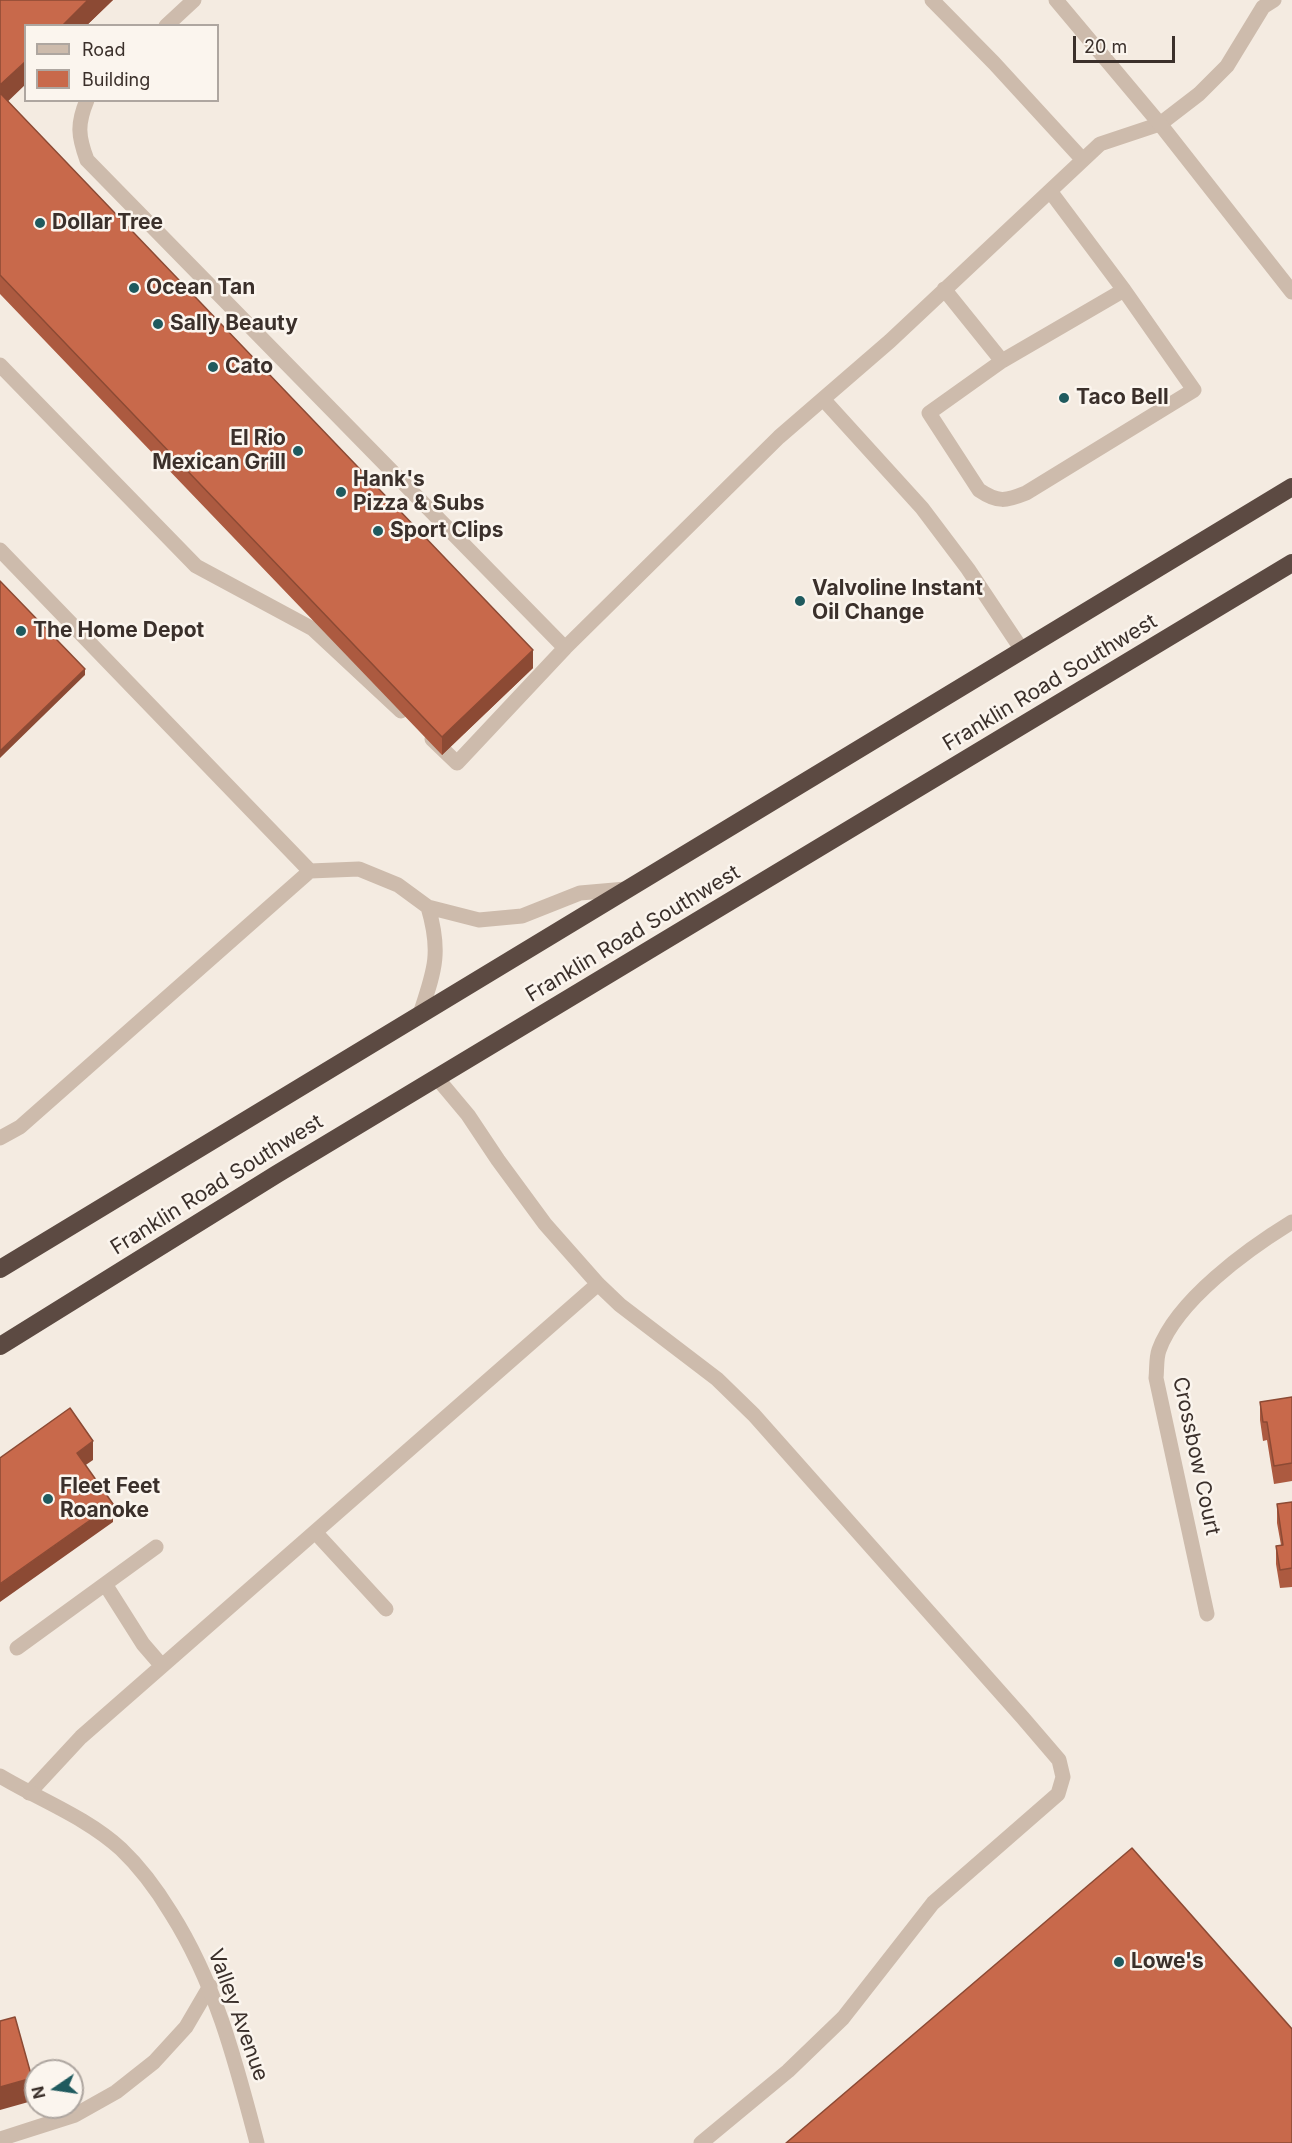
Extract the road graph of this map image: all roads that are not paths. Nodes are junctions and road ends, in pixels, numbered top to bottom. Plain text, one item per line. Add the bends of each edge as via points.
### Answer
1 (194, 0) edge
2 (932, 0) edge
3 (1056, 0) edge
4 (1274, 0) edge
5 (168, 24) edge
6 (86, 102) edge
7 (1160, 124) junction
8 (1083, 160) junction
9 (1050, 191) junction
10 (944, 289) junction
11 (1124, 290) junction
12 (1292, 292) edge
13 (1002, 362) junction
14 (0, 365) edge
15 (823, 399) junction
16 (1292, 487) edge
17 (0, 549) edge
18 (1292, 563) edge
19 (565, 648) junction
20 (1022, 650) junction
21 (310, 871) junction
22 (627, 889) junction
23 (428, 907) junction
24 (419, 1017) junction
25 (437, 1078) junction
26 (0, 1138) edge
27 (1292, 1222) edge
28 (0, 1269) edge
29 (598, 1284) junction
30 (0, 1346) edge
31 (315, 1532) junction
32 (156, 1547) dead end
33 (105, 1584) junction
34 (386, 1609) dead end
35 (1207, 1614) dead end
36 (17, 1648) dead end
37 (162, 1666) junction
38 (0, 1776) edge
39 (29, 1794) junction
40 (210, 1986) junction
41 (0, 2139) edge
42 (257, 2143) edge
43 (701, 2143) edge

1 - 5 street
2 - 8 street
3 - 7 street
4 - 7 street via 1263,7 1227,66
6 - 19 street via 80,117 79,139 87,160
7 - 8 street via 1100,144
7 - 12 street
8 - 9 street
9 - 10 street
9 - 11 street
10 - 13 street
10 - 15 street
11 - 13 street
11 - 13 street via 1194,390 1026,493 1008,500 991,498 979,490 929,413
14 - 19 street via 196,566 312,629 457,762
15 - 19 street via 779,437
15 - 20 street via 922,508
16 - 20 highway, Franklin Road Southwest
17 - 21 street
18 - 25 highway, Franklin Road Southwest
20 - 22 highway, Franklin Road Southwest
21 - 23 street via 358,869 398,885
21 - 26 street via 20,1127
22 - 23 street via 580,893 522,916 479,920
22 - 24 highway, Franklin Road Southwest
23 - 24 street via 436,933 435,969
24 - 28 highway, Franklin Road Southwest
25 - 29 street via 545,1224
25 - 30 highway, Franklin Road Southwest
27 - 35 street, Crossbow Court via 1254,1246 1208,1284 1169,1328 1158,1352 1156,1378
29 - 31 street
29 - 43 street via 717,1379 754,1414 1059,1760 1063,1777 1058,1794 933,1903 843,2018 789,2071
31 - 34 street
31 - 37 street
32 - 33 street
33 - 36 street
33 - 37 street via 143,1644
37 - 39 street via 81,1737
38 - 39 street, Valley Avenue
39 - 40 street, Valley Avenue via 83,1821 129,1857 152,1883 186,1937
40 - 41 street via 186,2027 154,2062 116,2092 75,2115
40 - 42 street, Valley Avenue via 233,2049

